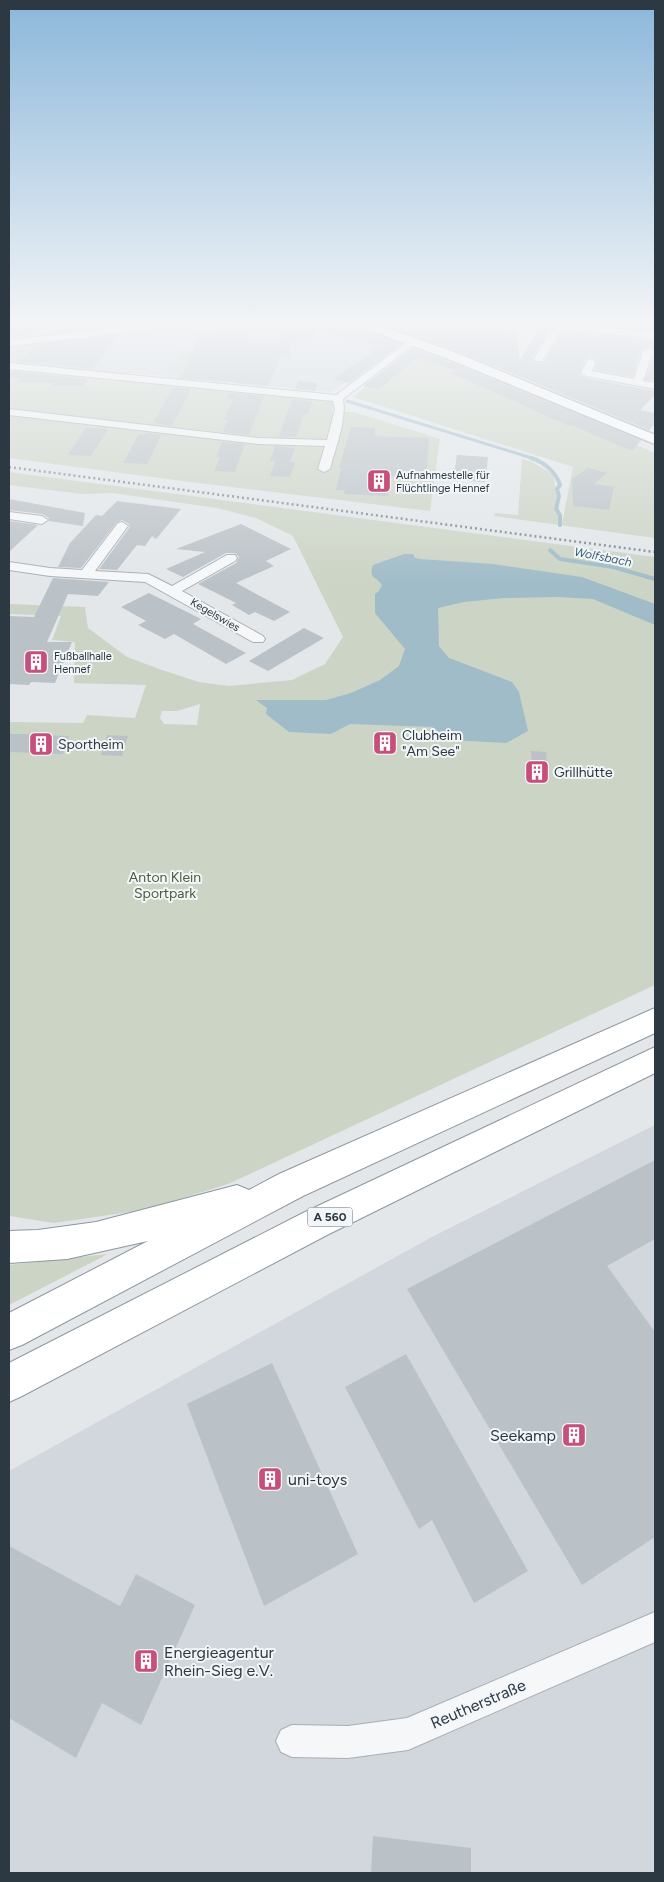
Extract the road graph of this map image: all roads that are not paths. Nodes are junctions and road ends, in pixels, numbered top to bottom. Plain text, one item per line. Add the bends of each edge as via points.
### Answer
1 (340, 410) edge
2 (581, 410) edge
3 (9, 412) edge
4 (655, 440) edge
5 (331, 444) junction
6 (324, 470) dead end
7 (9, 515) edge
8 (42, 520) dead end
9 (122, 526) dead end
10 (231, 558) dead end
11 (9, 566) edge
12 (86, 574) junction
13 (173, 591) junction
14 (258, 639) dead end
15 (655, 1020) edge
16 (655, 1059) edge
17 (291, 1185) junction
18 (9, 1246) edge
19 (9, 1332) edge
20 (9, 1383) edge
21 (655, 1627) edge
22 (292, 1740) dead end

1 - 5 street
2 - 4 main road
3 - 5 street via 258,441
5 - 6 street
7 - 8 street
9 - 12 street
10 - 13 street, Kegelswies
11 - 12 street, Kegelswies
12 - 13 street, Kegelswies via 148,578
13 - 14 street, Kegelswies
15 - 17 highway
16 - 20 highway, A 560 via 315,1224
17 - 18 highway via 103,1237
17 - 19 highway
21 - 22 street, Reutherstraße via 408,1734 348,1742

